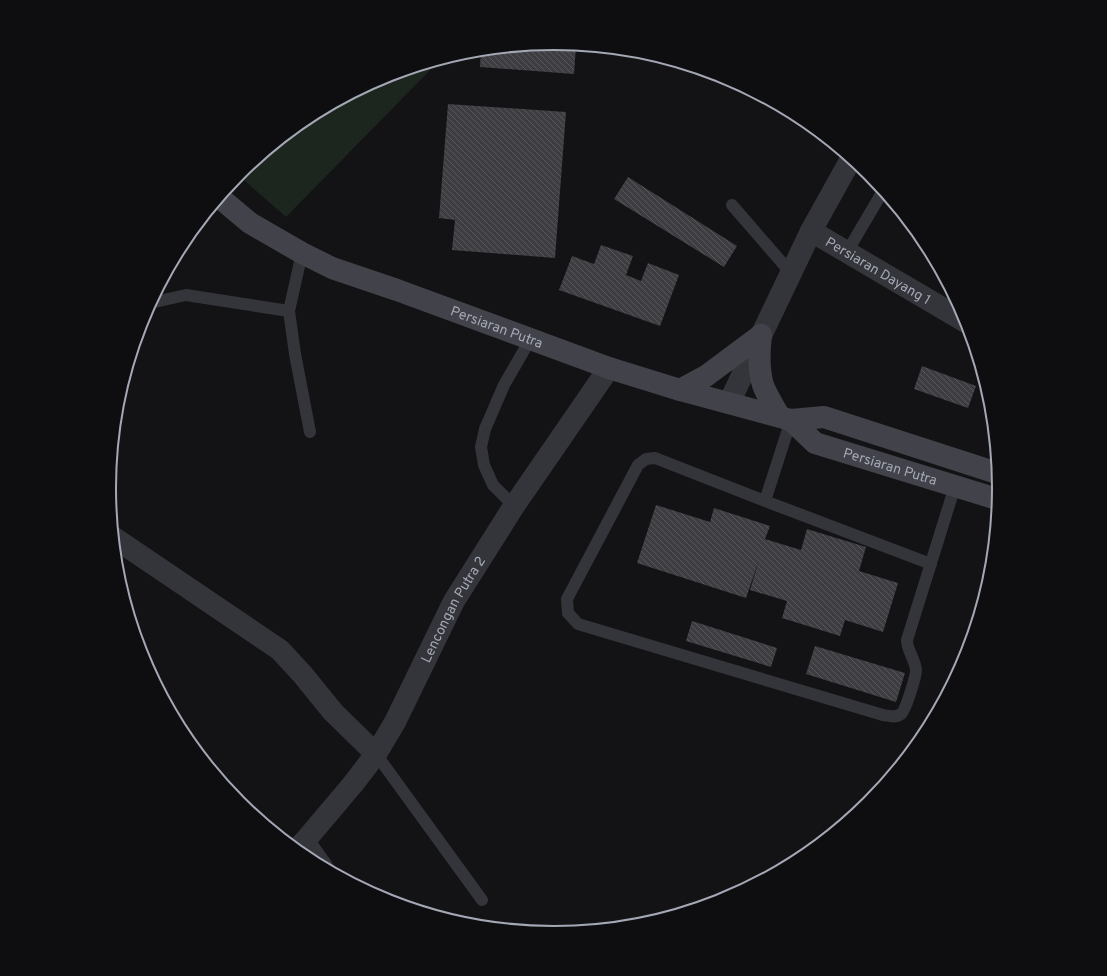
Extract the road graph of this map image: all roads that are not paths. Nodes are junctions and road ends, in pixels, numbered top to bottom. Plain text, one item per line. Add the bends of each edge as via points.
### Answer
1 (848, 164) edge
2 (880, 196) edge
3 (223, 200) edge
4 (732, 205) dead end
5 (811, 231) junction
6 (847, 252) junction
7 (302, 253) junction
8 (791, 273) junction
9 (158, 301) edge
10 (289, 311) junction
11 (956, 316) edge
12 (761, 335) junction
13 (530, 340) junction
14 (609, 368) junction
15 (680, 390) junction
16 (729, 403) junction
17 (785, 418) junction
18 (310, 432) dead end
19 (991, 471) edge
20 (955, 486) junction
21 (992, 497) edge
22 (765, 501) junction
23 (514, 506) junction
24 (119, 541) edge
25 (931, 564) junction
26 (376, 754) junction
27 (301, 845) edge
28 (482, 900) dead end

1 - 5 street
2 - 6 lane
3 - 7 main road, Persiaran Putra via 250,223
4 - 8 lane
5 - 6 street, Persiaran Dayang 1
5 - 8 street
6 - 11 street, Persiaran Dayang 1
7 - 10 lane
7 - 13 main road, Persiaran Putra via 332,268
8 - 12 street
9 - 10 lane via 186,295
10 - 18 lane
12 - 15 main road via 706,376
12 - 16 street
12 - 17 main road via 759,353 764,386
13 - 14 main road, Persiaran Putra
13 - 23 lane via 504,385 485,429 481,447 484,465 493,485
14 - 15 main road, Persiaran Putra
14 - 23 street, Lencongan Putra 2
15 - 16 main road, Persiaran Putra
16 - 17 main road, Persiaran Putra
17 - 19 main road, Persiaran Putra via 824,417
17 - 20 main road, Persiaran Putra via 815,443
17 - 22 lane
20 - 21 main road, Persiaran Putra
20 - 25 lane
22 - 25 lane
22 - 25 lane via 655,458 646,459 638,465 567,600 568,614 578,624 893,717 905,708 916,671 907,648 907,640
23 - 26 street, Lencongan Putra 2 via 454,601 395,722
24 - 26 street via 280,650 333,712
26 - 27 street, Lencongan Putra 2
26 - 28 lane

